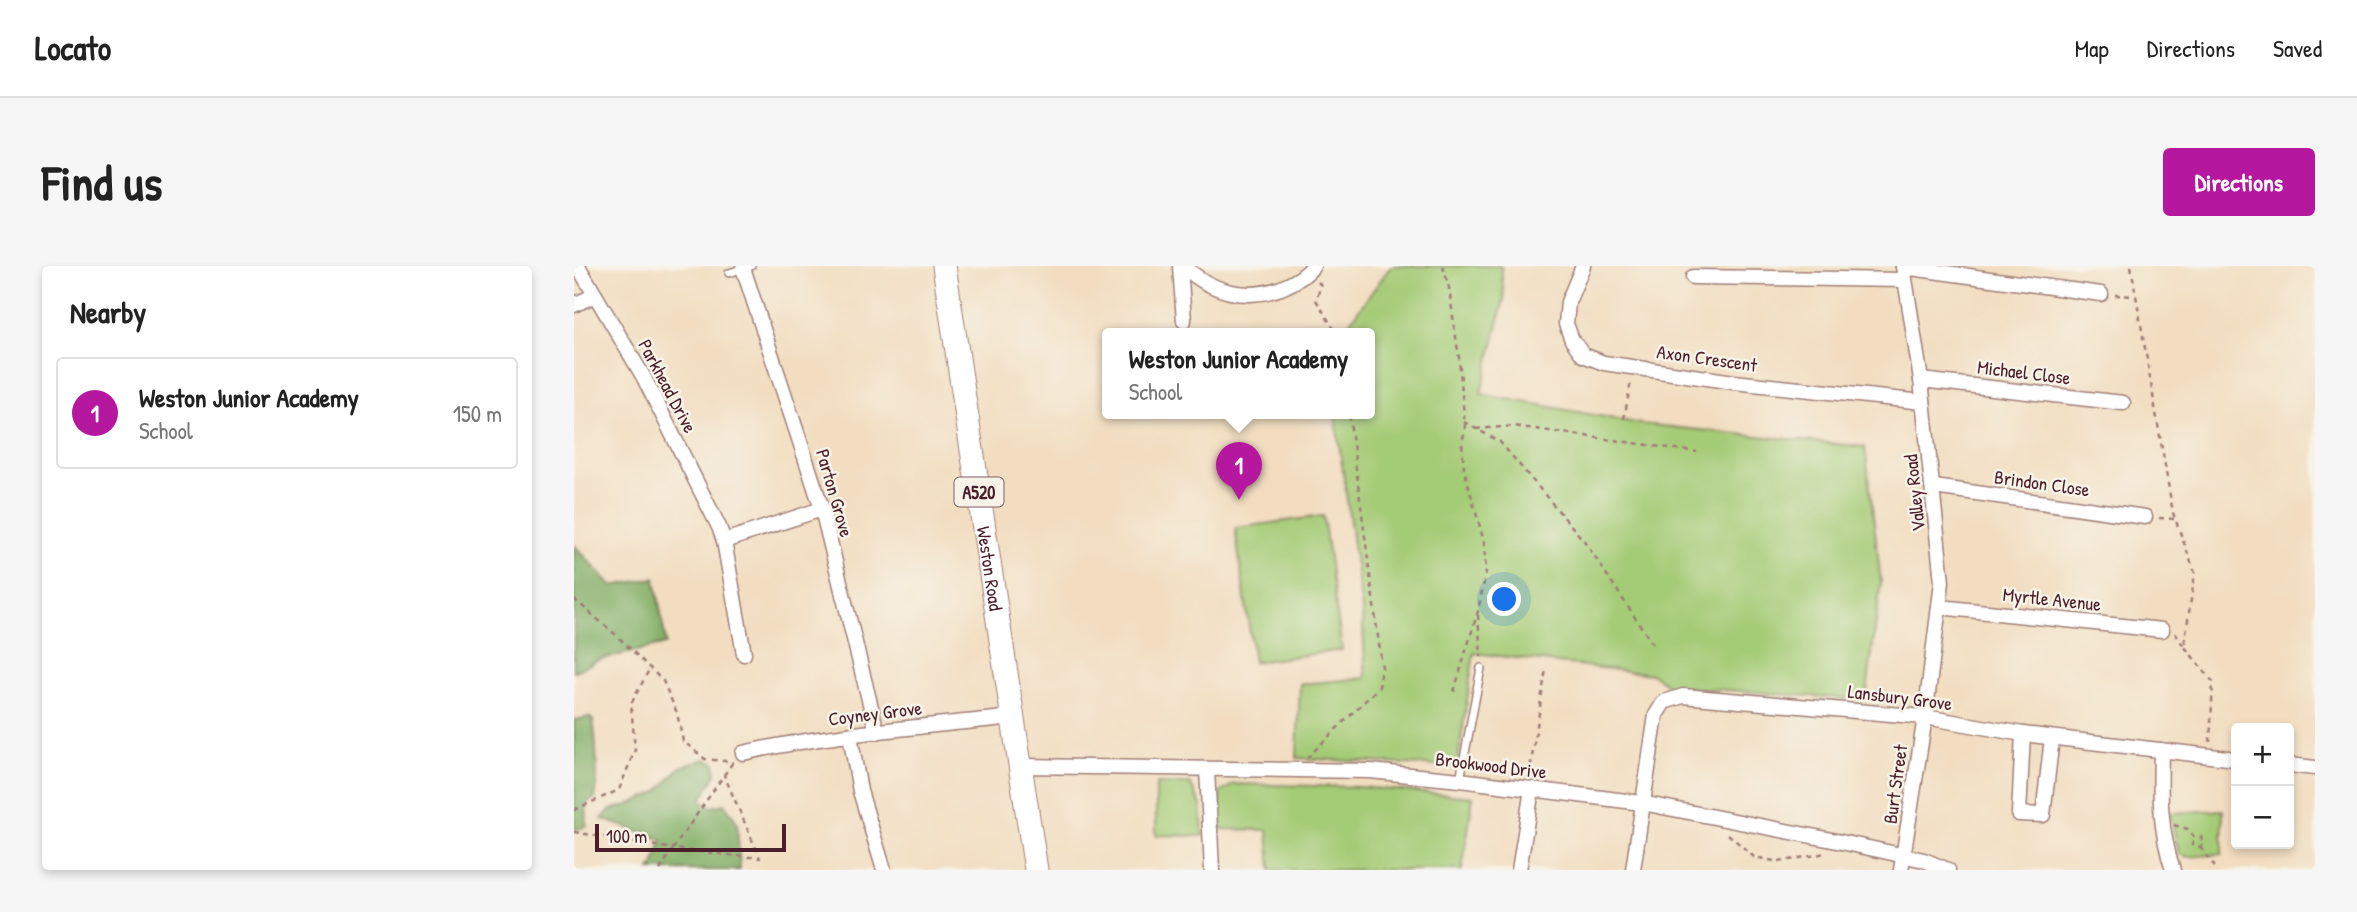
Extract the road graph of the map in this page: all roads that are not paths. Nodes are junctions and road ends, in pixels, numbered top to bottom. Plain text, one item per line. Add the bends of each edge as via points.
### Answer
1 (578, 266) edge
2 (944, 266) edge
3 (1182, 266) edge
4 (1583, 266) edge
5 (1311, 268) edge
6 (741, 269) edge
7 (1903, 271) edge
8 (1693, 277) dead end
9 (2101, 294) road end
10 (595, 295) junction
11 (574, 305) edge
12 (1185, 327) edge
13 (1921, 380) junction
14 (1923, 402) junction
15 (2123, 403) dead end
16 (1934, 487) junction
17 (822, 509) junction
18 (2145, 517) road end
19 (721, 534) junction
20 (1939, 607) junction
21 (2162, 630) dead end
22 (744, 654) dead end
23 (1482, 668) road end
24 (1925, 717) junction
25 (1013, 718) junction
26 (877, 732) junction
27 (2023, 734) junction
28 (850, 735) junction
29 (2052, 738) junction
30 (2161, 750) junction
31 (743, 753) dead end
32 (2231, 758) edge
33 (1020, 766) junction
34 (2294, 766) edge
35 (2315, 768) edge
36 (1207, 769) junction
37 (1460, 780) junction
38 (1530, 788) junction
39 (1642, 803) junction
40 (1903, 863) edge
41 (884, 870) edge
42 (1037, 870) edge
43 (1212, 870) edge
44 (1519, 870) edge
45 (1633, 870) edge
46 (1948, 870) edge
47 (2173, 870) edge

1 - 10 street, Parkhead Drive
2 - 25 highway, Weston Road / A520
3 - 5 street via 1195,278 1222,290 1248,295 1293,283
3 - 12 street
4 - 14 street, Axon Crescent via 1568,302 1566,324 1583,355 1604,363 1747,384
6 - 17 street, Parton Grove
7 - 8 street
7 - 9 street
7 - 13 street, Valley Road
10 - 11 street
10 - 19 street, Parkhead Drive via 643,376
13 - 14 street, Valley Road
13 - 15 street, Michael Close
14 - 16 street, Valley Road
16 - 18 street, Brindon Close
16 - 20 street, Valley Road via 1942,582
17 - 19 street
17 - 26 street, Parton Grove
19 - 22 street, Parkhead Drive
20 - 21 street, Myrtle Avenue
20 - 24 street, Valley Road
23 - 37 lane
24 - 27 street, Lansbury Grove
24 - 39 street, Lansbury Grove via 1683,696 1664,702 1656,715
24 - 40 street, Burt Street
25 - 26 street, Coyney Grove
25 - 33 highway, Weston Road / A520
26 - 28 street, Coyney Grove
27 - 29 street, Lansbury Grove
27 - 29 street via 2019,814 2043,815
28 - 31 street, Coyney Grove
28 - 41 street via 860,792
29 - 30 street, Lansbury Grove
30 - 32 street, Lansbury Grove
30 - 47 street via 2161,824
33 - 36 street, Brookwood Drive
33 - 42 highway, Weston Road / A520
34 - 35 street
36 - 37 street, Brookwood Drive via 1370,771
36 - 43 street
37 - 38 street, Brookwood Drive
38 - 39 street, Brookwood Drive
38 - 44 street
39 - 40 street, Brookwood Drive via 1845,843
39 - 45 street, Lansbury Grove
40 - 46 street, Brookwood Drive via 1924,860

